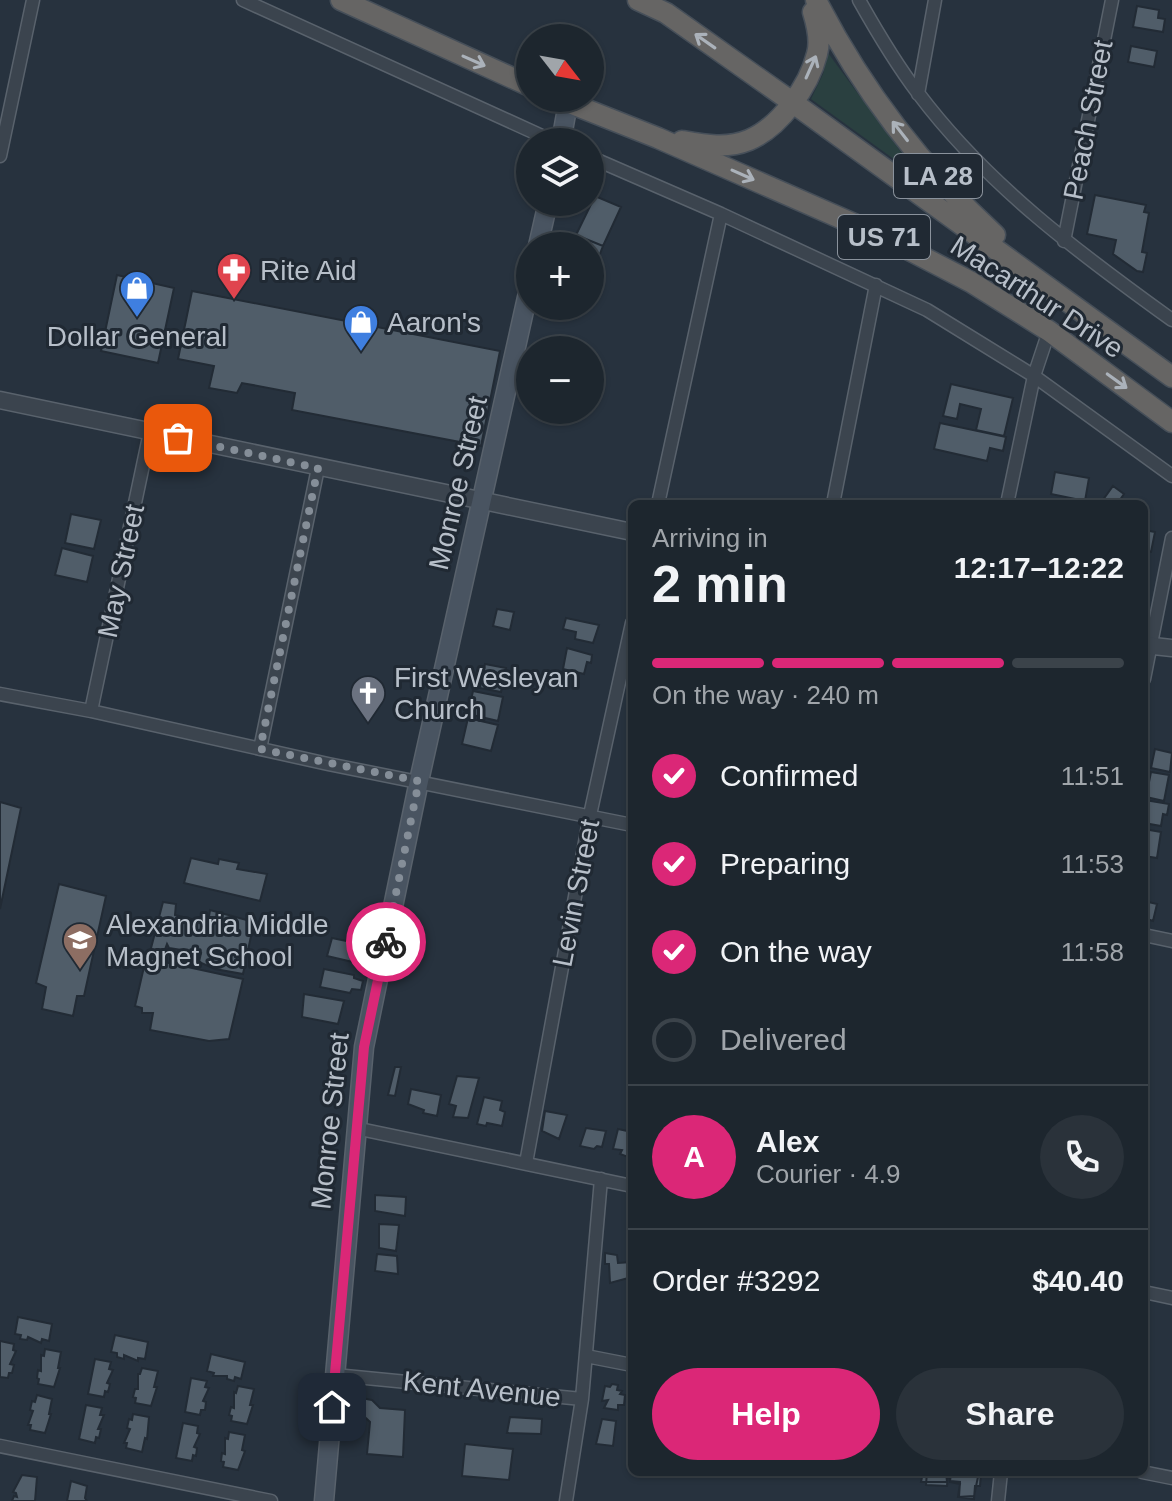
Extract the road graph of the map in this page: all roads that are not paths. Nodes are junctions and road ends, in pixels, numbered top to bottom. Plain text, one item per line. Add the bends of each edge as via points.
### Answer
1 (33, 0) edge
2 (243, 0) edge
3 (341, 0) edge
4 (384, 0) edge
5 (638, 0) edge
6 (810, 0) edge
7 (816, 0) edge
8 (859, 0) edge
9 (935, 0) edge
10 (1112, 0) edge
11 (419, 37) junction
12 (516, 80) edge
13 (918, 94) junction
14 (792, 102) junction
15 (592, 112) edge
16 (524, 128) edge
17 (658, 138) junction
18 (0, 156) edge
19 (604, 163) edge
20 (721, 214) junction
21 (1064, 241) junction
22 (876, 285) junction
23 (522, 320) edge
24 (1172, 320) edge
25 (1095, 322) junction
26 (1049, 331) junction
27 (1034, 376) junction
28 (1172, 377) edge
29 (0, 400) edge
30 (1172, 422) edge
31 (150, 432) junction
32 (318, 468) junction
33 (1172, 476) edge
34 (659, 500) edge
35 (834, 500) edge
36 (1008, 500) edge
37 (483, 502) junction
38 (628, 531) edge
39 (1172, 538) edge
40 (628, 641) edge
41 (1148, 642) edge
42 (1148, 646) edge
43 (1172, 648) edge
44 (0, 694) edge
45 (91, 711) junction
46 (260, 749) junction
47 (419, 781) junction
48 (590, 815) junction
49 (628, 824) edge
50 (1148, 936) edge
51 (1172, 941) edge
52 (355, 1128) junction
53 (526, 1163) junction
54 (601, 1179) junction
55 (628, 1185) edge
56 (1148, 1293) edge
57 (1172, 1298) edge
58 (586, 1356) junction
59 (628, 1364) edge
60 (335, 1375) junction
61 (582, 1399) junction
62 (0, 1446) edge
63 (1148, 1473) edge
64 (1001, 1476) edge
65 (1172, 1478) edge
66 (271, 1501) edge
67 (324, 1501) edge
68 (566, 1501) edge
69 (998, 1501) edge

1 - 18 street
2 - 16 street
3 - 11 highway
4 - 11 highway
14 -> 5 highway, Macarthur Drive / US 71 via 666,13
14 -> 6 highway via 818,52
25 -> 7 highway, LA 28 via 992,233 929,167 864,83
8 - 13 street, Macarthur Drive
9 - 13 street
10 - 21 street, Peach Street
11 -> 12 highway
13 - 21 street, Macarthur Drive via 986,171
14 - 17 highway via 777,121 750,140 714,146
14 - 25 highway, Macarthur Drive / US 71
15 - 17 highway, Macarthur Drive / US 71
17 -> 26 highway, Macarthur Drive / US 71 via 886,238
19 - 20 street
20 - 22 street
20 - 34 street
21 - 24 street, Macarthur Drive
22 - 27 street
22 - 35 street
23 - 37 main road, Monroe Street
25 - 28 highway, Macarthur Drive / US 71
26 - 27 street
26 -> 30 highway, Macarthur Drive / US 71
27 - 33 street
27 - 36 street
29 - 31 street
31 - 32 street
31 - 45 street, May Street
32 - 37 street
32 - 46 street
37 - 38 street
37 - 47 main road, Monroe Street
39 - 41 street
40 - 48 street, Levin Street
42 - 43 street
44 - 45 street
45 - 46 street
46 - 47 street
47 - 48 street
47 - 52 main road, Monroe Street via 364,1047
48 - 49 street
48 - 53 street, Levin Street
50 - 51 street
52 - 53 street
52 - 60 main road, Monroe Street
53 - 54 street
54 - 55 street
54 - 58 street
56 - 57 street
58 - 59 street, Kent Avenue
58 - 61 street
60 - 61 street, Kent Avenue
60 - 67 main road, Monroe Street
61 - 68 street
62 - 66 street
63 - 65 street
64 - 69 street

